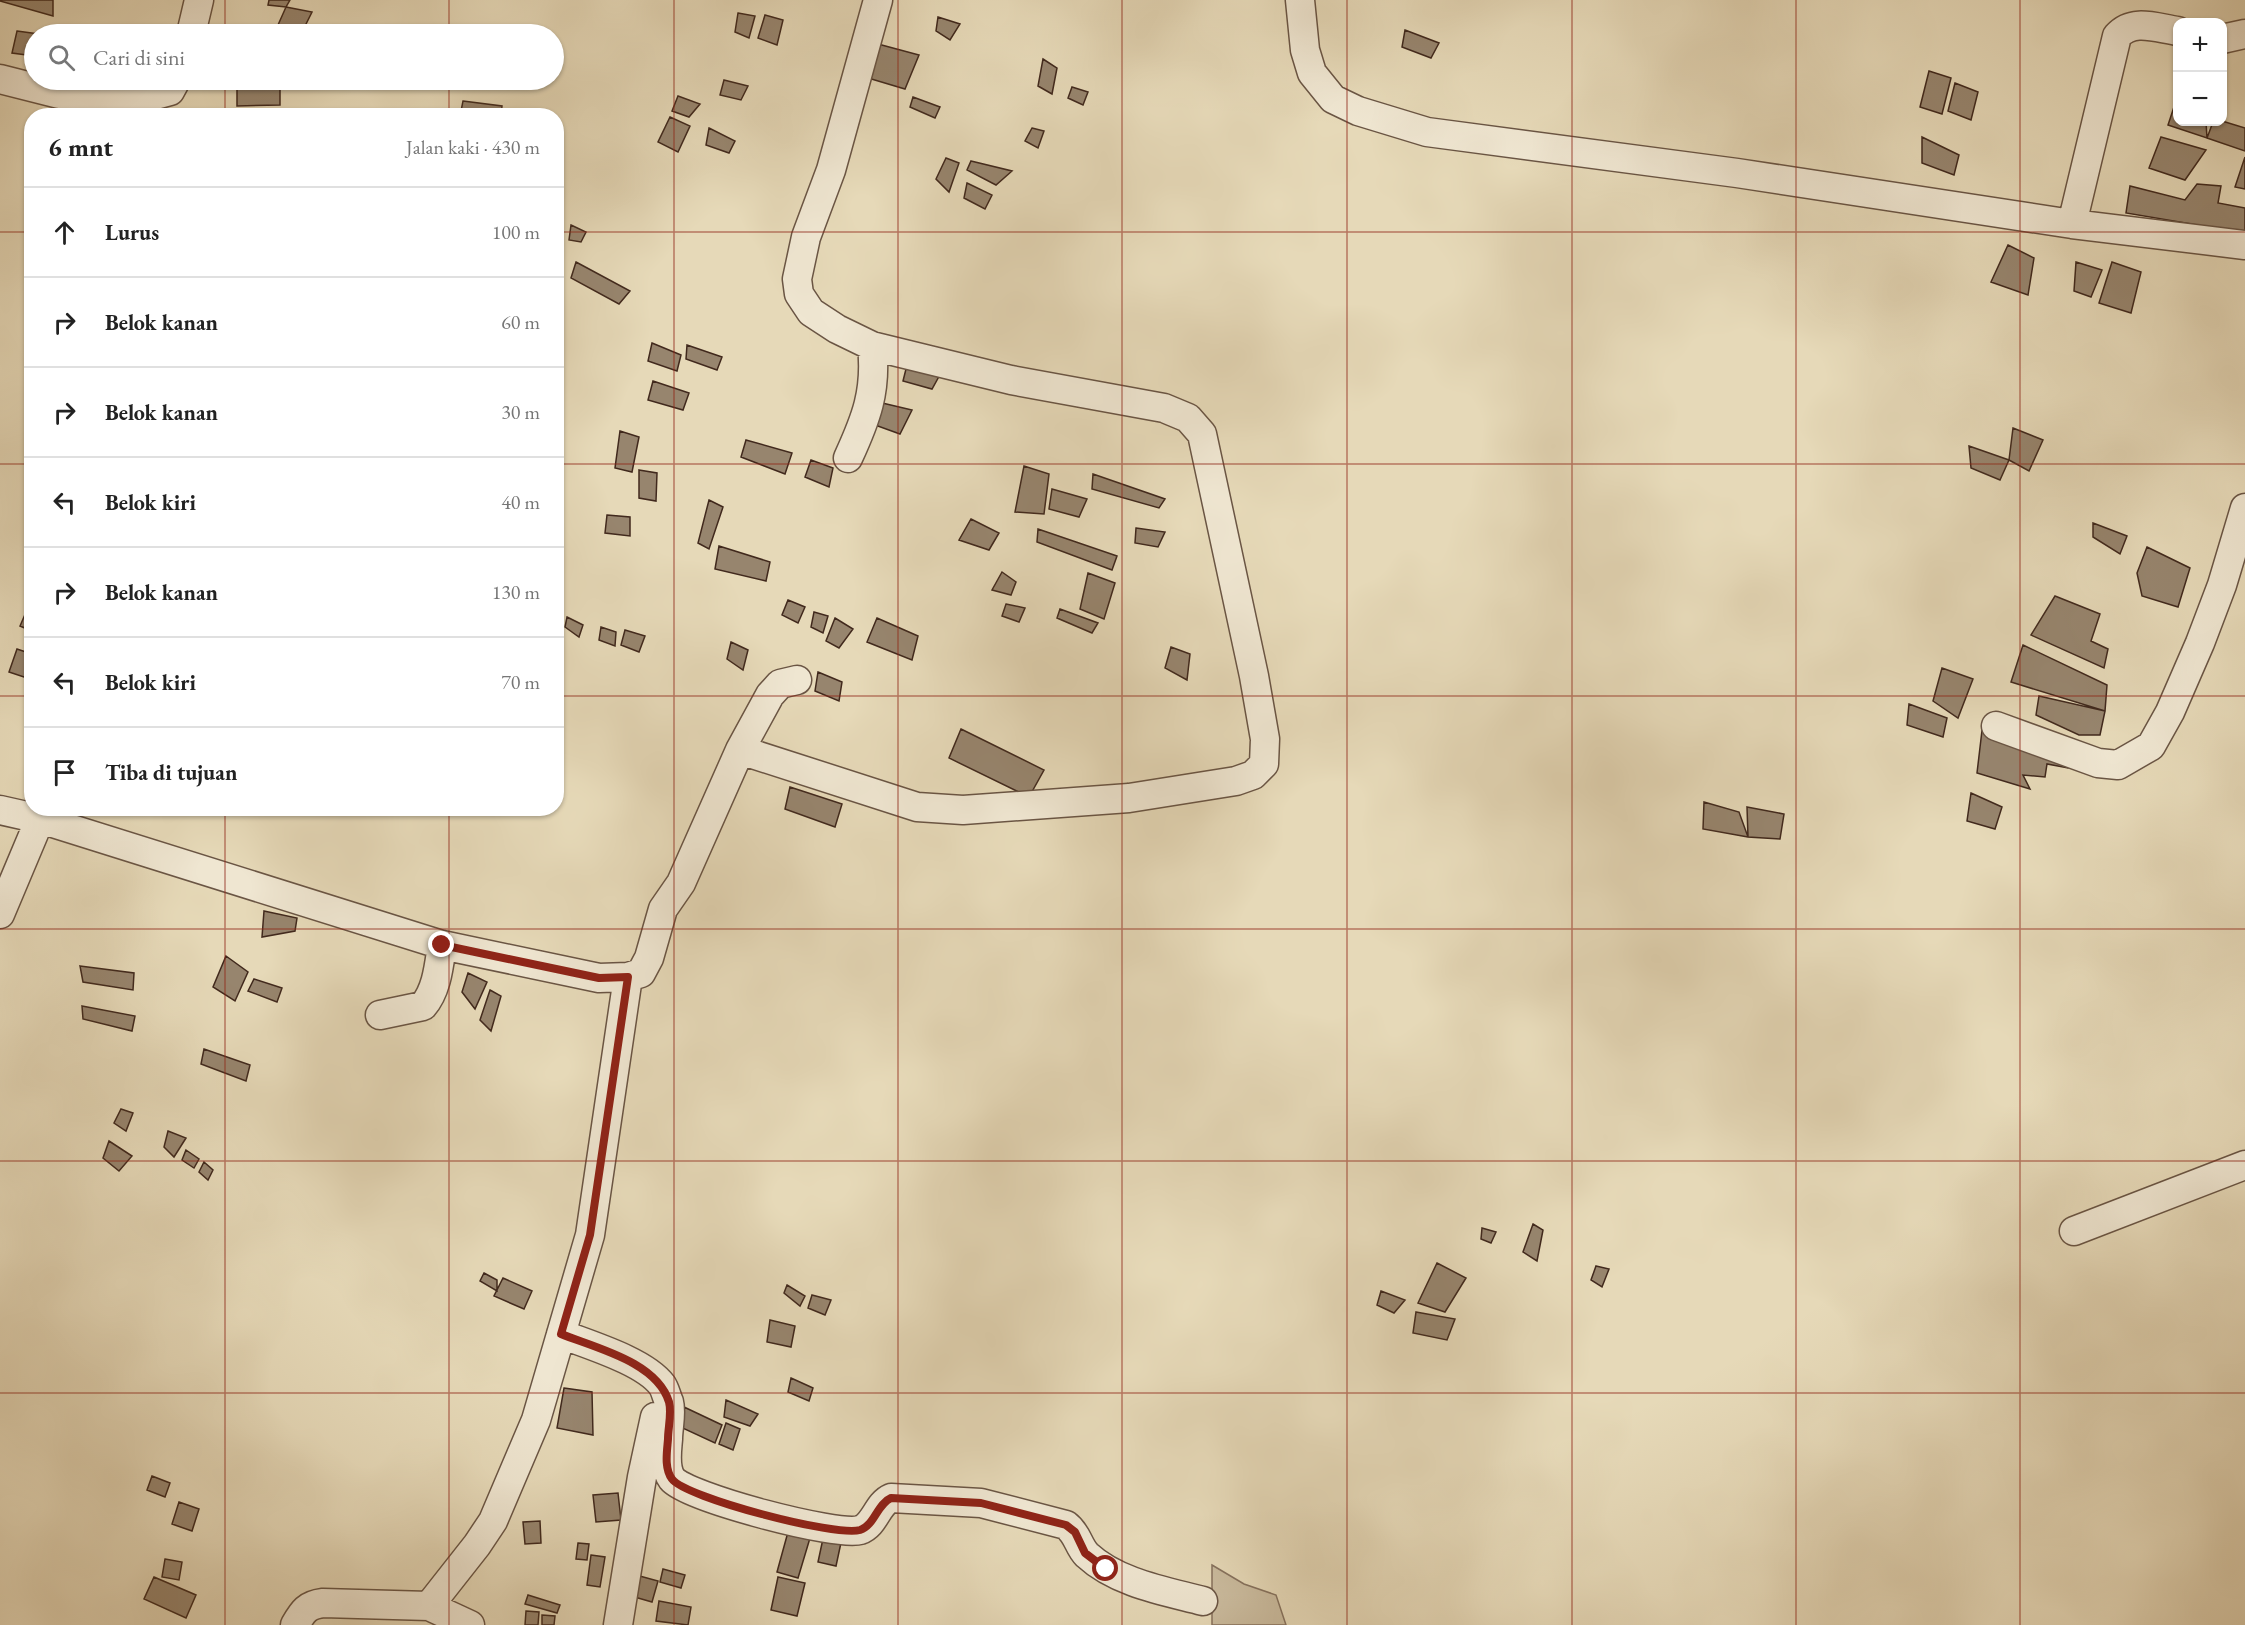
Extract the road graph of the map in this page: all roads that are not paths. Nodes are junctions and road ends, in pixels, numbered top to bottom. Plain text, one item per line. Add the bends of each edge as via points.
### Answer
1 (200, 0) edge
2 (878, 0) edge
3 (1300, 0) edge
4 (194, 24) edge
5 (2173, 30) edge
6 (2245, 34) edge
7 (2227, 38) edge
8 (0, 79) edge
9 (24, 85) edge
10 (43, 90) edge
11 (171, 90) edge
12 (2072, 224) junction
13 (2245, 245) edge
14 (872, 346) junction
15 (848, 458) dead end
16 (2245, 508) edge
17 (797, 680) dead end
18 (1996, 726) dead end
19 (740, 750) junction
20 (0, 810) edge
21 (24, 815) edge
22 (27, 816) edge
23 (40, 819) junction
24 (0, 914) edge
25 (442, 945) junction
26 (628, 977) junction
27 (380, 1015) dead end
28 (2245, 1165) edge
29 (2074, 1231) dead end
30 (561, 1334) junction
31 (662, 1386) junction
32 (1203, 1601) dead end
33 (429, 1606) junction
34 (296, 1625) edge
35 (470, 1625) edge
36 (618, 1625) edge

1 - 4 street
2 - 14 street via 831,170 806,237 797,279 799,294 811,312
3 - 12 street via 1305,50 1312,73 1333,99 1358,111 1427,132 1737,173
5 - 12 street via 2133,25 2117,36
6 - 7 street
8 - 9 street
10 - 11 street via 148,97
12 - 13 street
14 - 15 street via 874,365 867,416
14 - 19 street via 1011,380 1164,408 1196,425 1212,474 1254,676 1265,739 1264,764 1254,775 1236,781 1129,798 963,810 917,807
16 - 18 street via 2200,643 2151,746 2118,765 2098,763
17 - 19 street via 780,684 770,695
19 - 26 street via 681,883 663,909 649,958 641,973
20 - 21 street
22 - 23 street
23 - 24 street
23 - 25 street
25 - 26 street via 599,978
25 - 27 street via 431,994 423,1006
26 - 30 street via 590,1235
28 - 29 street
30 - 31 street via 637,1364
30 - 33 street via 536,1419 493,1521
31 - 32 street via 670,1405 667,1470 674,1481 701,1495 796,1523 842,1531 866,1527 885,1500 891,1498 981,1503 1066,1525 1075,1532 1085,1553 1106,1569 1156,1589
31 - 36 street via 642,1477
33 - 34 street via 311,1605
33 - 35 street

